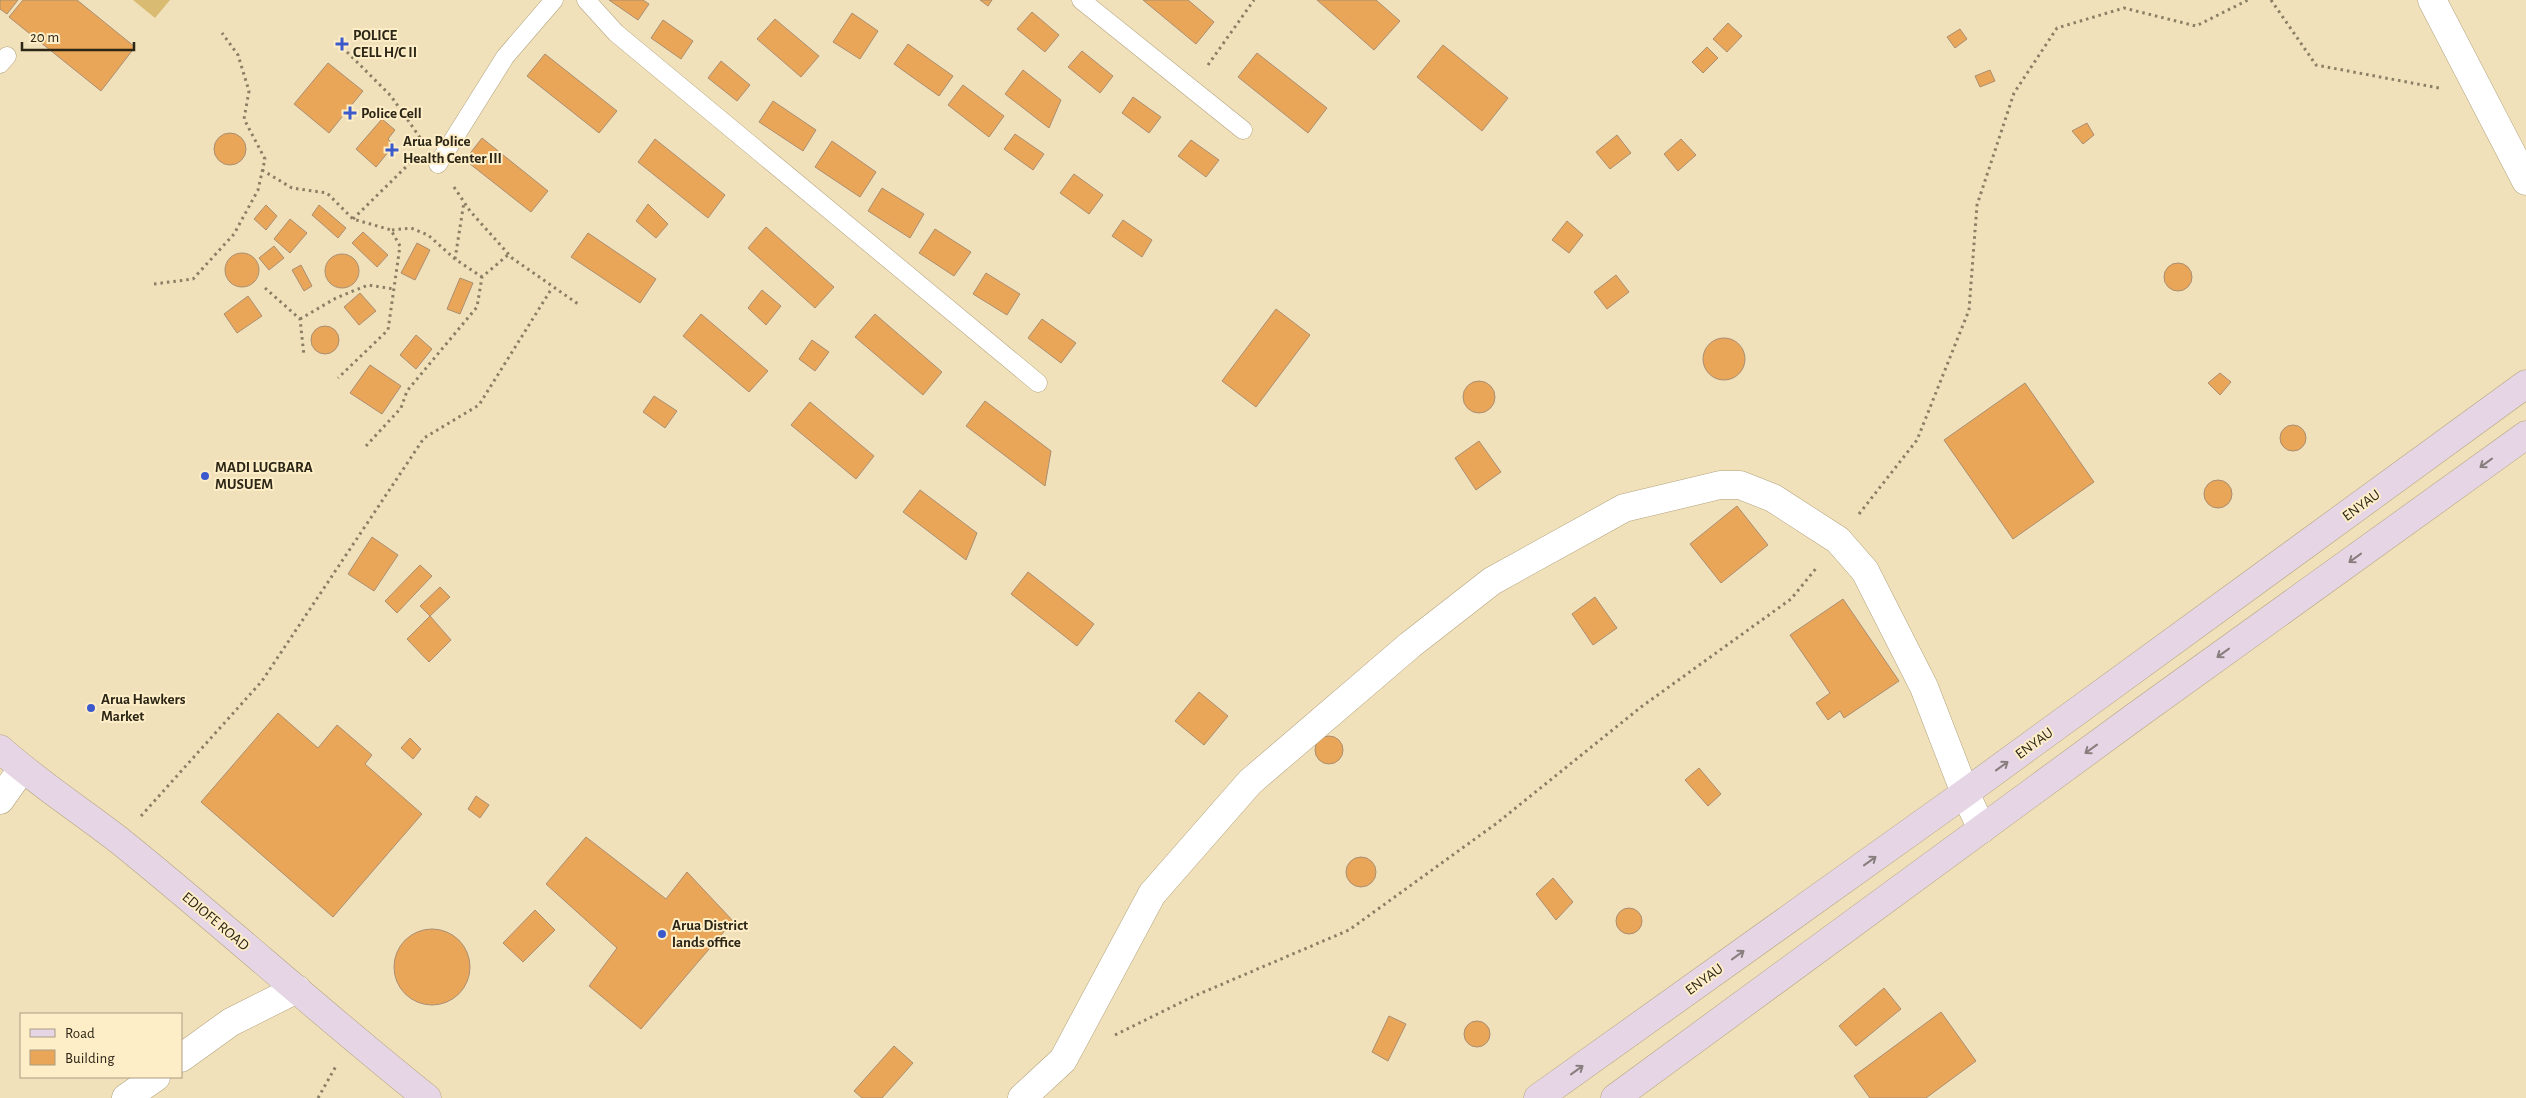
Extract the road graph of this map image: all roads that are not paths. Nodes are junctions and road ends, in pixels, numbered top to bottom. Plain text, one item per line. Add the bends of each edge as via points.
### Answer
1 (554, 0) edge
2 (586, 0) edge
3 (1081, 0) edge
4 (2432, 0) edge
5 (1243, 130) dead end
6 (438, 164) dead end
7 (2526, 181) edge
8 (1038, 383) dead end
9 (2526, 384) edge
10 (2526, 435) edge
11 (0, 749) edge
12 (22, 769) junction
13 (1965, 793) junction
14 (0, 800) edge
15 (1982, 829) junction
16 (297, 989) junction
17 (182, 1057) edge
18 (155, 1078) edge
19 (126, 1098) edge
20 (428, 1098) edge
21 (1022, 1098) edge
22 (1538, 1098) edge
23 (1616, 1098) edge

1 - 6 lane via 505,57
2 - 8 lane via 616,34
3 - 5 lane
4 - 7 street
13 -> 9 street, ENYAU
10 -> 15 street
11 - 12 street, EDIOFE ROAD
12 - 14 street
12 - 16 street, EDIOFE ROAD via 119,841
13 - 15 street
13 - 21 street via 1924,687 1865,571 1838,540 1773,498 1740,485 1720,485 1624,508 1492,581 1410,645 1250,782 1152,894 1063,1060
22 -> 13 street, ENYAU
15 - 23 street
16 - 17 street via 231,1022
16 - 20 street, EDIOFE ROAD
18 - 19 street

